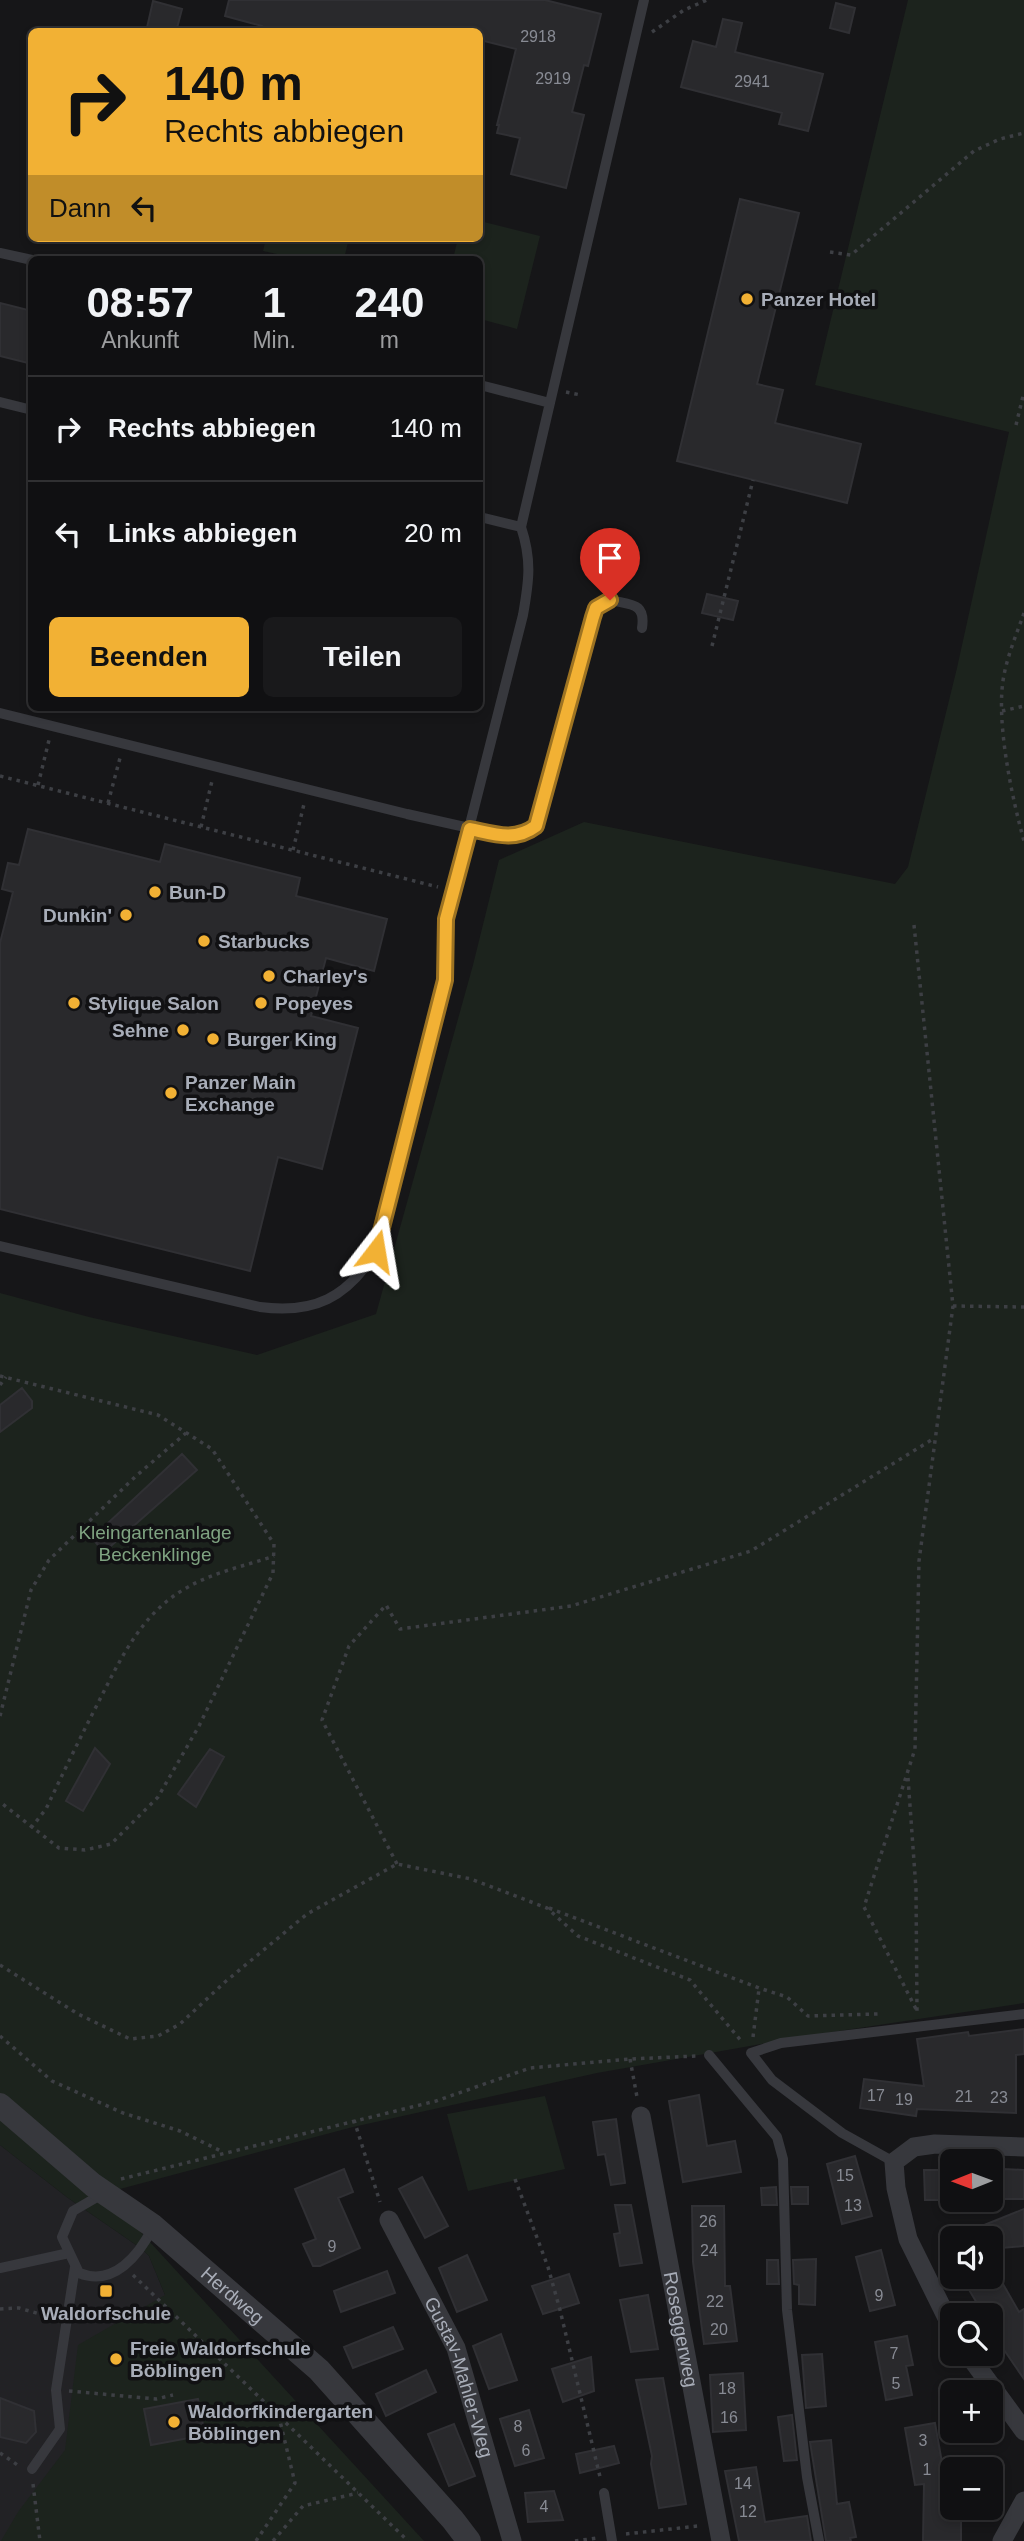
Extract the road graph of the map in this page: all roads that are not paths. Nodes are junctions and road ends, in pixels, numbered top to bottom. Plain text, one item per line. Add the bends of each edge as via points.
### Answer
1 (644, 0) edge
2 (0, 253) edge
3 (28, 259) edge
4 (483, 386) edge
5 (0, 402) edge
6 (550, 403) junction
7 (28, 409) edge
8 (483, 518) edge
9 (521, 527) junction
10 (642, 628) dead end
11 (0, 713) edge
12 (470, 829) junction
13 (0, 1246) edge
14 (1024, 2014) edge
15 (709, 2055) road end
16 (0, 2105) edge
17 (641, 2116) road end
18 (1024, 2147) edge
19 (894, 2162) junction
20 (99, 2189) junction
21 (389, 2220) road end
22 (153, 2226) junction
23 (69, 2253) junction
24 (75, 2267) junction
25 (0, 2268) edge
26 (940, 2304) edge
27 (977, 2366) edge
28 (1024, 2431) edge
29 (32, 2469) road end
30 (604, 2493) road end
31 (1024, 2501) edge
32 (719, 2533) edge
33 (612, 2538) edge
34 (469, 2541) edge
35 (512, 2541) edge
36 (819, 2541) edge
37 (1002, 2541) edge

1 - 6 lane
2 - 3 lane
4 - 6 lane
5 - 7 lane
6 - 9 lane
8 - 9 lane
9 - 12 lane via 530,578
10 - 12 lane via 644,617 634,606 610,600 596,608 536,826 525,835 510,837
11 - 12 lane
12 - 13 lane via 446,919 445,980 376,1251 348,1287 329,1300 282,1310
14 - 19 lane via 781,2043 751,2053 772,2080 842,2133
15 - 36 lane via 777,2137 783,2159 787,2310
16 - 20 street, Herdweg
17 - 32 street, Roseggerweg
18 - 19 street via 935,2144 914,2147
19 - 26 street via 908,2239
20 - 22 street, Herdweg
20 - 23 lane via 73,2211 62,2237
21 - 35 street, Gustav-Mahler-Weg via 456,2348
22 - 24 lane via 142,2249 106,2276 91,2277
22 - 34 street, Herdweg via 318,2370
23 - 24 lane
23 - 25 lane
24 - 29 lane via 56,2390 60,2430
27 - 28 street
30 - 33 lane
31 - 37 street

